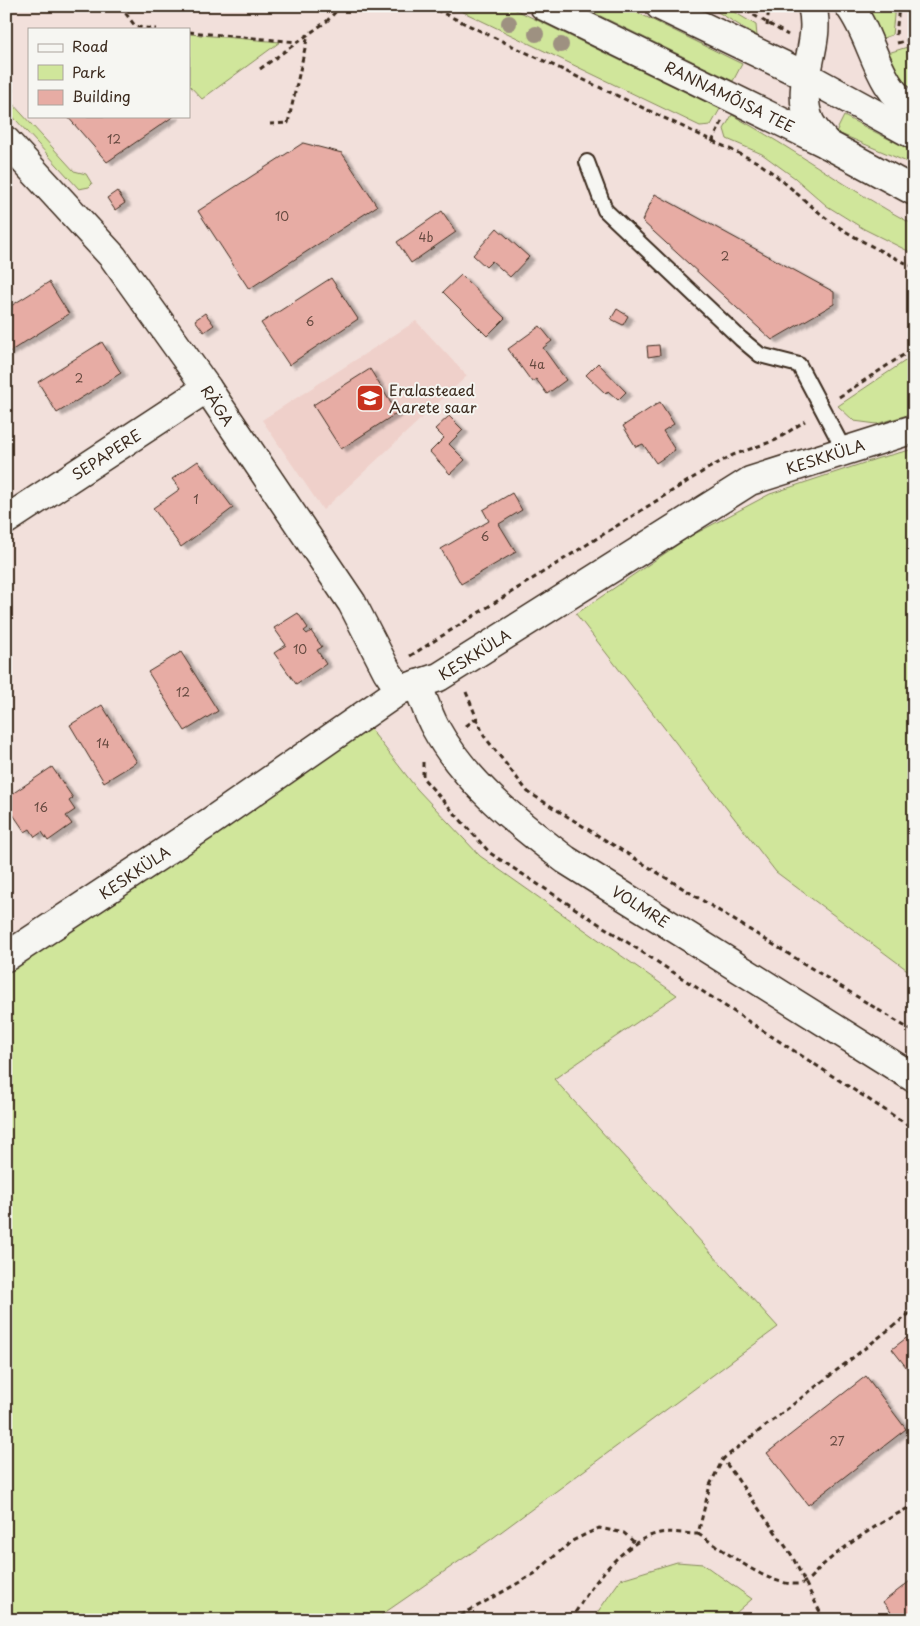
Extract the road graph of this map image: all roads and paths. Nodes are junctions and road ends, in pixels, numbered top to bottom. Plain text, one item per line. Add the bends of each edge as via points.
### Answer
1 (120, 6) edge
2 (341, 6) edge
3 (428, 6) edge
4 (544, 6) edge
5 (660, 6) edge
6 (738, 6) edge
7 (769, 6) edge
8 (812, 6) edge
9 (849, 6) edge
10 (899, 6) edge
11 (146, 28) edge
12 (190, 32) edge
13 (308, 35) junction
14 (297, 42) junction
15 (894, 44) dead end
16 (260, 69) dead end
17 (806, 76) junction
18 (914, 110) edge
19 (270, 124) dead end
20 (914, 135) edge
21 (6, 141) edge
22 (827, 144) junction
23 (587, 162) dead end
24 (914, 192) edge
25 (914, 267) edge
26 (914, 348) edge
27 (207, 388) junction
28 (822, 409) junction
29 (914, 429) edge
30 (844, 450) junction
31 (6, 520) edge
32 (433, 641) junction
33 (451, 670) junction
34 (401, 682) junction
35 (6, 956) edge
36 (914, 1032) edge
37 (914, 1078) edge
38 (914, 1310) edge
39 (723, 1459) junction
40 (914, 1505) edge
41 (698, 1534) junction
42 (635, 1543) junction
43 (805, 1583) junction
44 (453, 1620) edge
45 (571, 1620) edge
46 (824, 1620) edge

1 - 11 path via 136,27
2 - 13 path via 338,12
3 - 25 path via 755,161 777,175 822,215
4 - 22 street, RANNAMÕISA TEE
5 - 17 street
6 - 7 path via 768,24
8 - 17 street via 816,30
9 - 18 street via 883,76
10 - 15 path
12 - 14 path
13 - 14 path
13 - 19 path via 288,123
14 - 16 path
17 - 20 street
17 - 22 street via 803,99 810,123
21 - 27 street, RÄGA via 113,257
22 - 24 street, RANNAMÕISA TEE
23 - 28 lane via 605,210 747,344 760,354 798,365
26 - 28 path
27 - 31 street, SEPAPERE
27 - 34 street, RÄGA via 352,603
28 - 30 lane
28 - 32 path via 776,440 707,469
29 - 30 street, KESKKÜLA
30 - 33 street, KESKKÜLA via 750,480
32 - 33 path
32 - 34 path
33 - 34 street, KESKKÜLA via 438,677
33 - 36 path via 466,692 484,736 528,792
34 - 35 street, KESKKÜLA via 210,822
34 - 37 street, VOLMRE via 467,772 516,822 566,860
38 - 39 path
39 - 41 path via 710,1485
39 - 43 path via 792,1554
40 - 43 path via 856,1537
41 - 42 path via 660,1533
41 - 43 path via 746,1566 779,1582
42 - 44 path via 624,1533 599,1528 572,1541 534,1574
42 - 45 path via 607,1568
43 - 46 path

